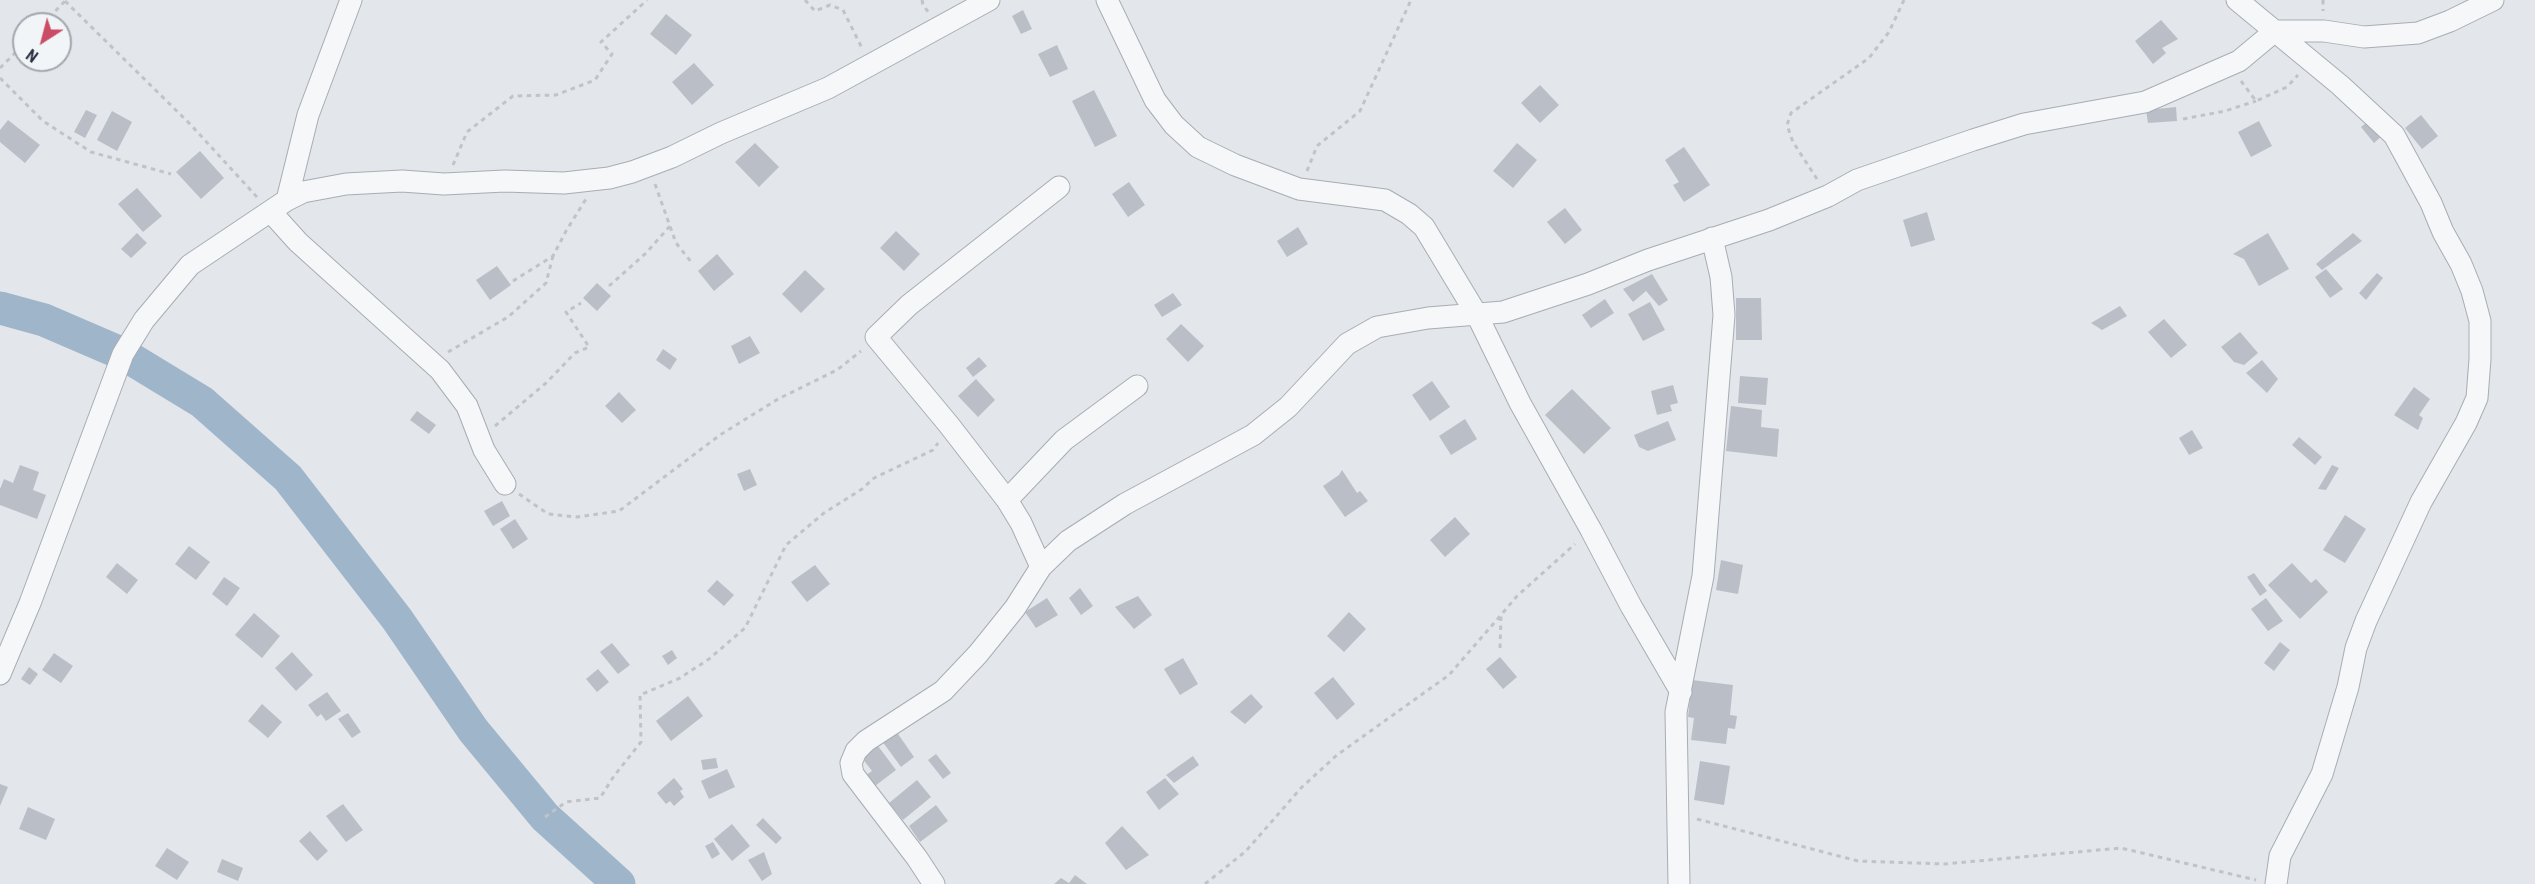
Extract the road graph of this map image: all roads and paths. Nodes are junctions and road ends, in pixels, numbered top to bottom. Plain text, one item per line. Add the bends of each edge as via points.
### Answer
1 (351, 0) edge
2 (647, 0) edge
3 (805, 0) edge
4 (988, 0) edge
5 (1107, 0) edge
6 (1411, 0) edge
7 (1904, 0) edge
8 (2237, 0) edge
9 (2493, 0) edge
10 (65, 1) edge
11 (54, 12) edge
12 (2275, 31) junction
13 (12, 56) edge
14 (2239, 61) junction
15 (2312, 61) junction
16 (869, 64) junction
17 (0, 68) edge
18 (0, 78) edge
19 (2256, 101) junction
20 (2183, 118) dead end
21 (649, 165) junction
22 (171, 174) dead end
23 (609, 178) junction
24 (444, 184) junction
25 (1059, 187) dead end
26 (1299, 189) junction
27 (1828, 196) junction
28 (279, 206) junction
29 (670, 226) junction
30 (1712, 238) junction
31 (553, 256) junction
32 (692, 263) dead end
33 (513, 281) dead end
34 (609, 286) dead end
35 (581, 303) dead end
36 (1477, 315) junction
37 (877, 338) junction
38 (431, 362) junction
39 (1137, 386) dead end
40 (949, 425) junction
41 (480, 439) junction
42 (505, 484) joint
43 (1007, 500) junction
44 (1591, 530) junction
45 (1041, 567) junction
46 (1501, 615) junction
47 (1500, 648) dead end
48 (0, 674) edge
49 (1681, 692) junction
50 (1679, 814) junction
51 (545, 817) dead end
52 (2269, 883) edge
53 (934, 884) edge
54 (1204, 884) edge
55 (1679, 884) edge

1 - 28 street
2 - 24 path via 601,42 612,54 595,80 556,95 513,96 467,132
3 - 16 path via 815,11 830,5 843,10
4 - 16 street
5 - 26 street via 1155,100 1174,125 1198,147
6 - 26 path via 1360,111 1317,146
7 - 27 path via 1889,32 1869,58 1791,113 1787,125 1793,141
8 - 12 street
9 - 12 street via 2418,33 2364,37 2324,31
10 - 11 path
10 - 28 path
12 - 14 street
12 - 15 street
13 - 17 path
14 - 19 path via 2239,78
14 - 27 street via 2145,102 2024,124 1857,180
15 - 19 path via 2287,87
15 - 52 street via 2394,135 2432,203 2472,291 2480,321 2480,359 2477,398 2421,502 2366,621 2322,774
16 - 21 street via 828,88
18 - 22 path via 43,121 91,152
19 - 20 path
21 - 23 street
21 - 29 path
23 - 24 street via 564,183
23 - 31 path via 592,190
24 - 28 street via 346,184 303,192
25 - 37 street via 909,305
26 - 36 street via 1385,200 1409,214 1424,227
27 - 30 street
28 - 38 street via 298,242
28 - 48 street via 190,265 144,320 123,354
29 - 32 path via 676,243
29 - 34 path
30 - 36 street via 1550,297 1503,312
30 - 49 street via 1724,315 1703,576
31 - 33 path
31 - 38 path via 546,283 508,317
35 - 41 path via 566,312 589,347 575,353
36 - 44 street via 1520,403
36 - 45 street via 1377,327 1347,344 1288,407 1253,435 1125,504 1068,541
37 - 40 street
37 - 42 path via 837,370 778,399 720,435 620,511 578,517 548,514
38 - 41 street via 467,406
39 - 43 street via 1064,440
40 - 43 street
40 - 51 path via 933,450 874,478 786,545 746,628 680,678 640,695 641,742 600,798 566,802
41 - 42 street
43 - 45 street
44 - 46 path
44 - 49 street
45 - 53 street via 978,654 943,691 866,741 851,763 853,774
46 - 47 path
46 - 54 path via 1449,675 1337,754 1246,851
49 - 50 street via 1676,712
50 - 52 path via 1858,861 1944,864 2121,848
50 - 55 street

